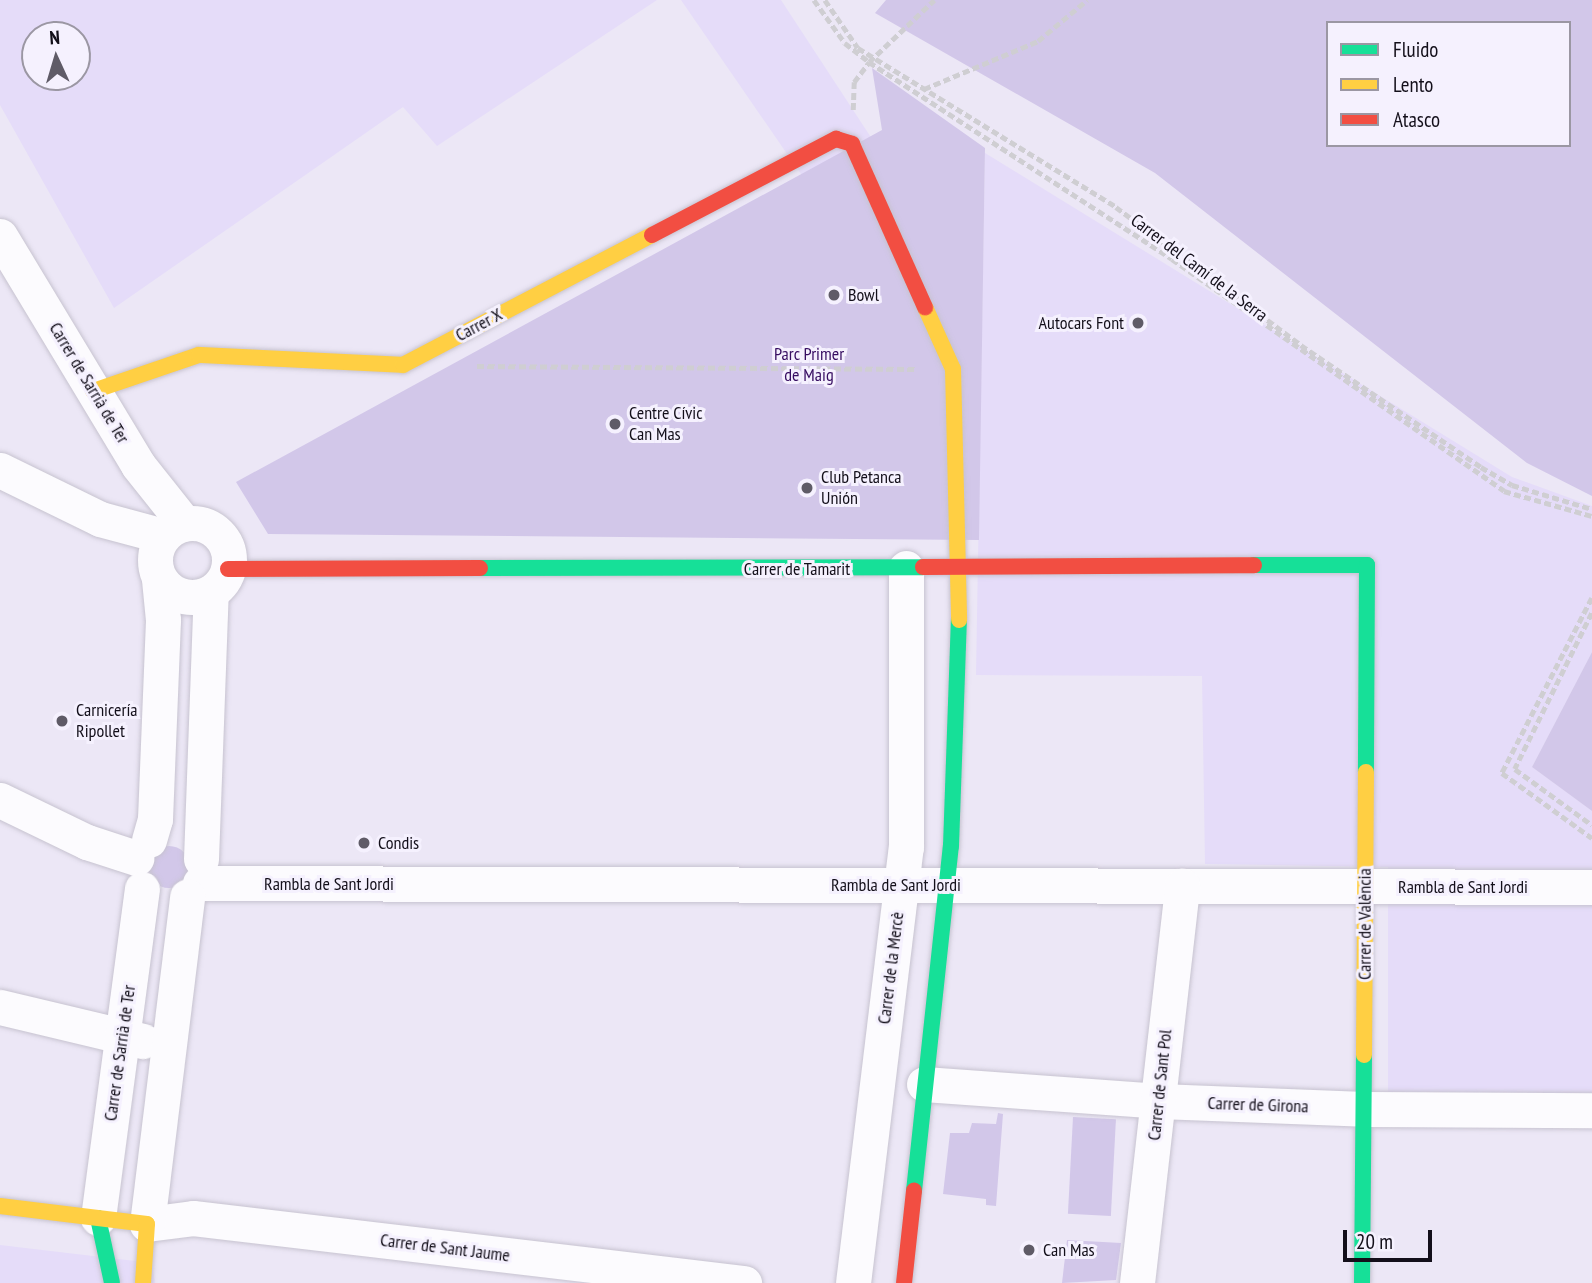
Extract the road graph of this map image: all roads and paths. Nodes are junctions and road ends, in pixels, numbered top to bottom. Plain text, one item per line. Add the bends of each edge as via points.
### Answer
1 (814, 0) edge
2 (825, 0) edge
3 (934, 0) edge
4 (1087, 0) edge
5 (874, 57) junction
6 (869, 62) junction
7 (923, 90) junction
8 (852, 144) junction
9 (0, 236) edge
10 (471, 365) dead end
11 (953, 369) junction
12 (93, 391) junction
13 (0, 470) edge
14 (1592, 509) edge
15 (1592, 516) edge
16 (174, 530) junction
17 (1367, 565) joint
18 (906, 568) junction
19 (957, 569) junction
20 (159, 579) junction
21 (219, 580) junction
22 (1592, 598) edge
23 (1592, 613) edge
24 (0, 800) edge
25 (1592, 825) edge
26 (1592, 838) edge
27 (142, 862) junction
28 (196, 880) junction
29 (901, 885) junction
30 (944, 885) junction
31 (1182, 886) junction
32 (1365, 886) junction
33 (1592, 887) edge
34 (0, 1007) edge
35 (122, 1037) junction
36 (169, 1046) junction
37 (924, 1084) junction
38 (1159, 1101) junction
39 (1364, 1109) junction
40 (1592, 1110) edge
41 (0, 1206) edge
42 (98, 1218) junction
43 (147, 1224) junction
44 (112, 1283) edge
45 (143, 1283) edge
46 (617, 1283) edge
47 (744, 1283) edge
48 (853, 1283) edge
49 (904, 1283) edge
50 (1137, 1283) edge
51 (1362, 1283) edge

1 - 6 path via 845,43
2 - 5 path, Carrer del Camí de la Serra via 858,48
3 - 5 path
4 - 7 path via 1038,41
5 - 6 path
5 - 7 path, Carrer del Camí de la Serra
6 - 8 path via 854,82
6 - 15 path via 1172,259 1504,491
7 - 14 path, Carrer del Camí de la Serra via 1116,207 1301,345 1481,467 1512,485
8 - 11 street
8 - 12 street, Carrer X via 836,139 403,365 199,355
9 - 12 street, Carrer de Sarrià de Ter
10 - 11 path
11 - 19 street
12 - 16 street, Carrer de Sarrià de Ter
13 - 16 street via 100,519
16 - 20 street via 155,561
16 - 21 street via 209,528 218,535 229,557
17 - 19 street, Carrer de Tamarit
17 - 32 street, Carrer de València
18 - 19 street, Carrer de Tamarit
18 - 21 street, Carrer de Tamarit
18 - 29 street, Carrer de la Mercè via 906,847
19 - 30 street via 951,846
20 - 21 street via 181,596
20 - 27 street, Carrer de Sarrià de Ter via 161,673 155,818
21 - 28 street
22 - 26 path via 1502,773
23 - 25 path via 1515,768
24 - 27 street via 87,842
27 - 28 street, Rambla de Sant Jordi via 169,902
27 - 28 street via 169,834 180,836 197,849
27 - 35 street, Carrer de Sarrià de Ter
28 - 29 street, Rambla de Sant Jordi
28 - 36 street
29 - 30 street, Rambla de Sant Jordi
29 - 48 street, Carrer de la Mercè
30 - 31 street, Rambla de Sant Jordi
30 - 37 street
31 - 32 street, Rambla de Sant Jordi
31 - 38 street, Carrer de Sant Pol
32 - 33 street, Rambla de Sant Jordi
32 - 39 street, Carrer de València
34 - 35 street
35 - 36 street
35 - 42 street, Carrer de Sarrià de Ter
36 - 43 street
37 - 38 street, Carrer de Girona
37 - 49 street
38 - 39 street, Carrer de Girona
38 - 50 street, Carrer de Sant Pol
39 - 40 street, Carrer de Girona
39 - 51 street, Carrer de València
41 - 42 street, Carrer de Sant Jaume
42 - 43 street, Carrer de Sant Jaume
42 - 44 street
43 - 45 street
43 - 46 street, Carrer de Sant Jaume via 191,1235
43 - 47 street, Carrer de Sant Jaume via 193,1219

